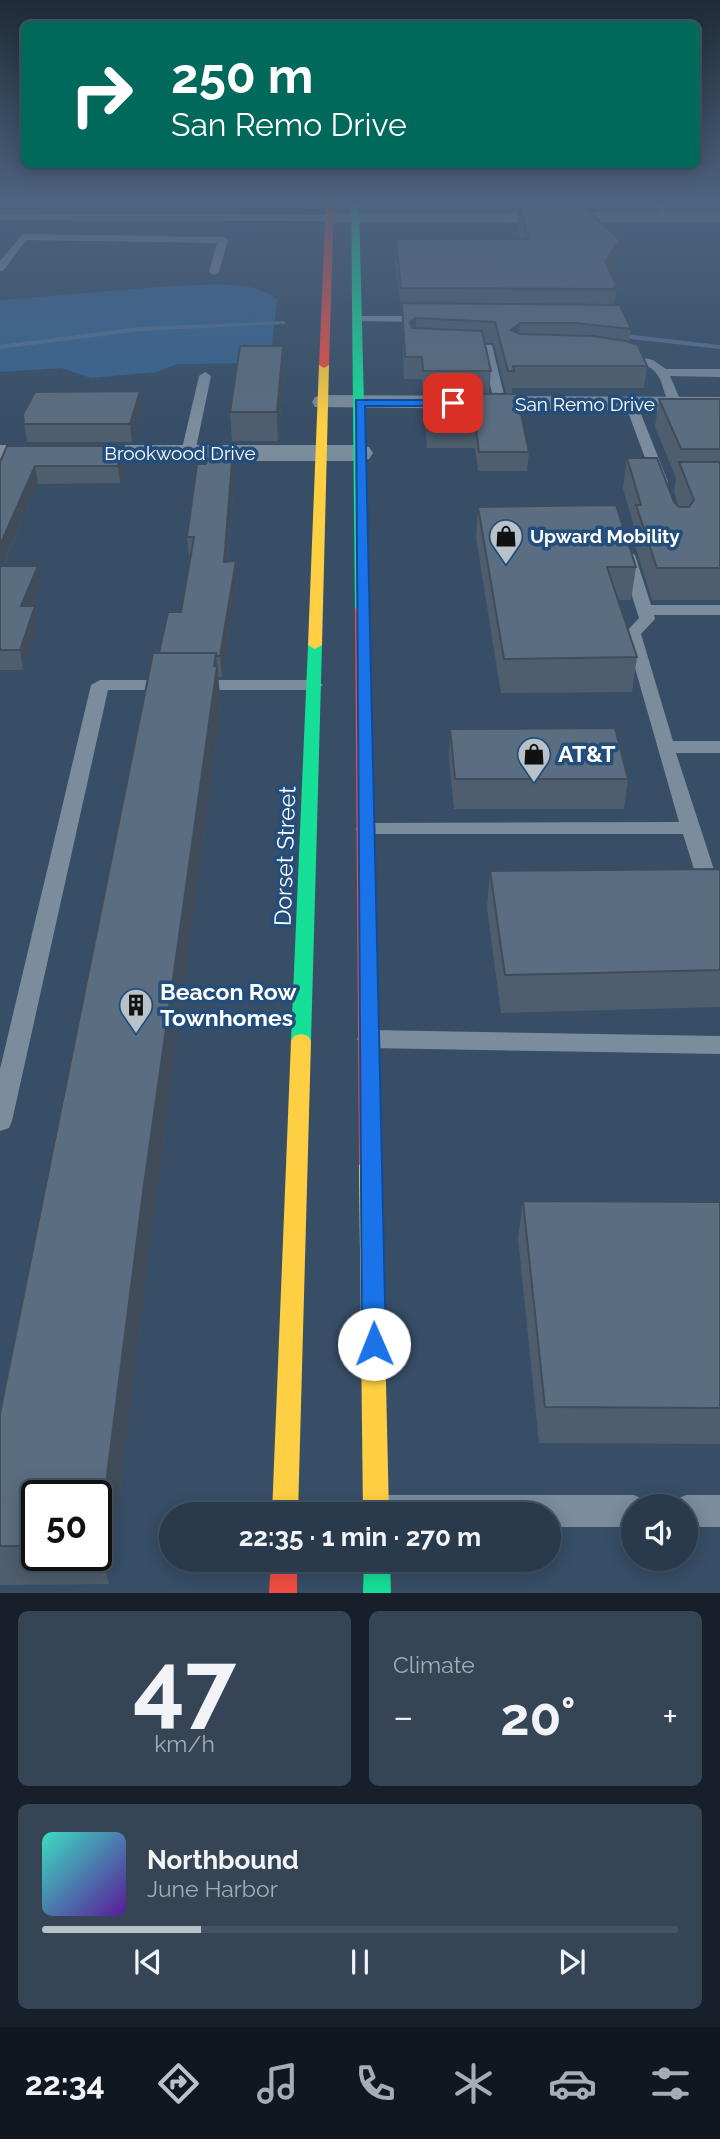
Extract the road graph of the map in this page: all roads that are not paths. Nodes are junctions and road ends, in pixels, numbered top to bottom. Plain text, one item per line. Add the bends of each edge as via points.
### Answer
1 (328, 275) edge
2 (356, 275) edge
3 (357, 319) junction
4 (442, 319) edge
5 (452, 346) edge
6 (608, 352) edge
7 (663, 372) junction
8 (720, 373) edge
9 (205, 376) dead end
10 (324, 402) junction
11 (359, 402) junction
12 (500, 403) junction
13 (631, 404) junction
14 (676, 404) junction
15 (720, 404) edge
16 (0, 453) edge
17 (188, 453) junction
18 (322, 453) junction
19 (360, 453) junction
20 (667, 489) edge
21 (622, 540) edge
22 (644, 610) junction
23 (720, 610) edge
24 (314, 685) junction
25 (665, 747) junction
26 (720, 747) edge
27 (691, 828) junction
28 (366, 829) junction
29 (681, 885) edge
30 (715, 886) edge
31 (369, 1039) junction
32 (720, 1045) edge
33 (0, 1121) edge
34 (285, 1502) edge
35 (376, 1502) edge
36 (561, 1511) edge
37 (621, 1511) edge
38 (698, 1511) edge
39 (720, 1511) edge
40 (284, 1572) edge
41 (377, 1572) edge
42 (283, 1593) edge
43 (377, 1593) edge

1 - 10 main road, Dorset Street
2 - 3 main road
3 - 4 lane
3 - 11 main road
5 - 12 lane via 488,347
6 - 7 lane via 649,362
7 - 8 lane
7 - 14 lane
9 - 17 lane
10 - 11 street, San Remo Drive
10 - 18 main road, Dorset Street
11 - 12 street, San Remo Drive
11 - 19 main road
12 - 13 street, San Remo Drive
13 - 14 street, San Remo Drive
13 - 20 lane
14 - 15 street, San Remo Drive
16 - 17 street, Brookwood Drive
17 - 18 street, Brookwood Drive
18 - 19 street, Brookwood Drive
18 - 24 main road, Dorset Street
19 - 28 main road
21 - 22 lane
22 - 23 lane
22 - 25 lane via 647,619 633,633
24 - 33 lane via 100,685
24 - 34 main road, Dorset Street
25 - 26 lane
25 - 27 lane
27 - 28 lane
27 - 30 lane
28 - 31 main road
29 - 30 lane
31 - 32 lane
31 - 35 main road
36 - 37 lane
38 - 39 lane
40 - 42 main road
41 - 43 main road

